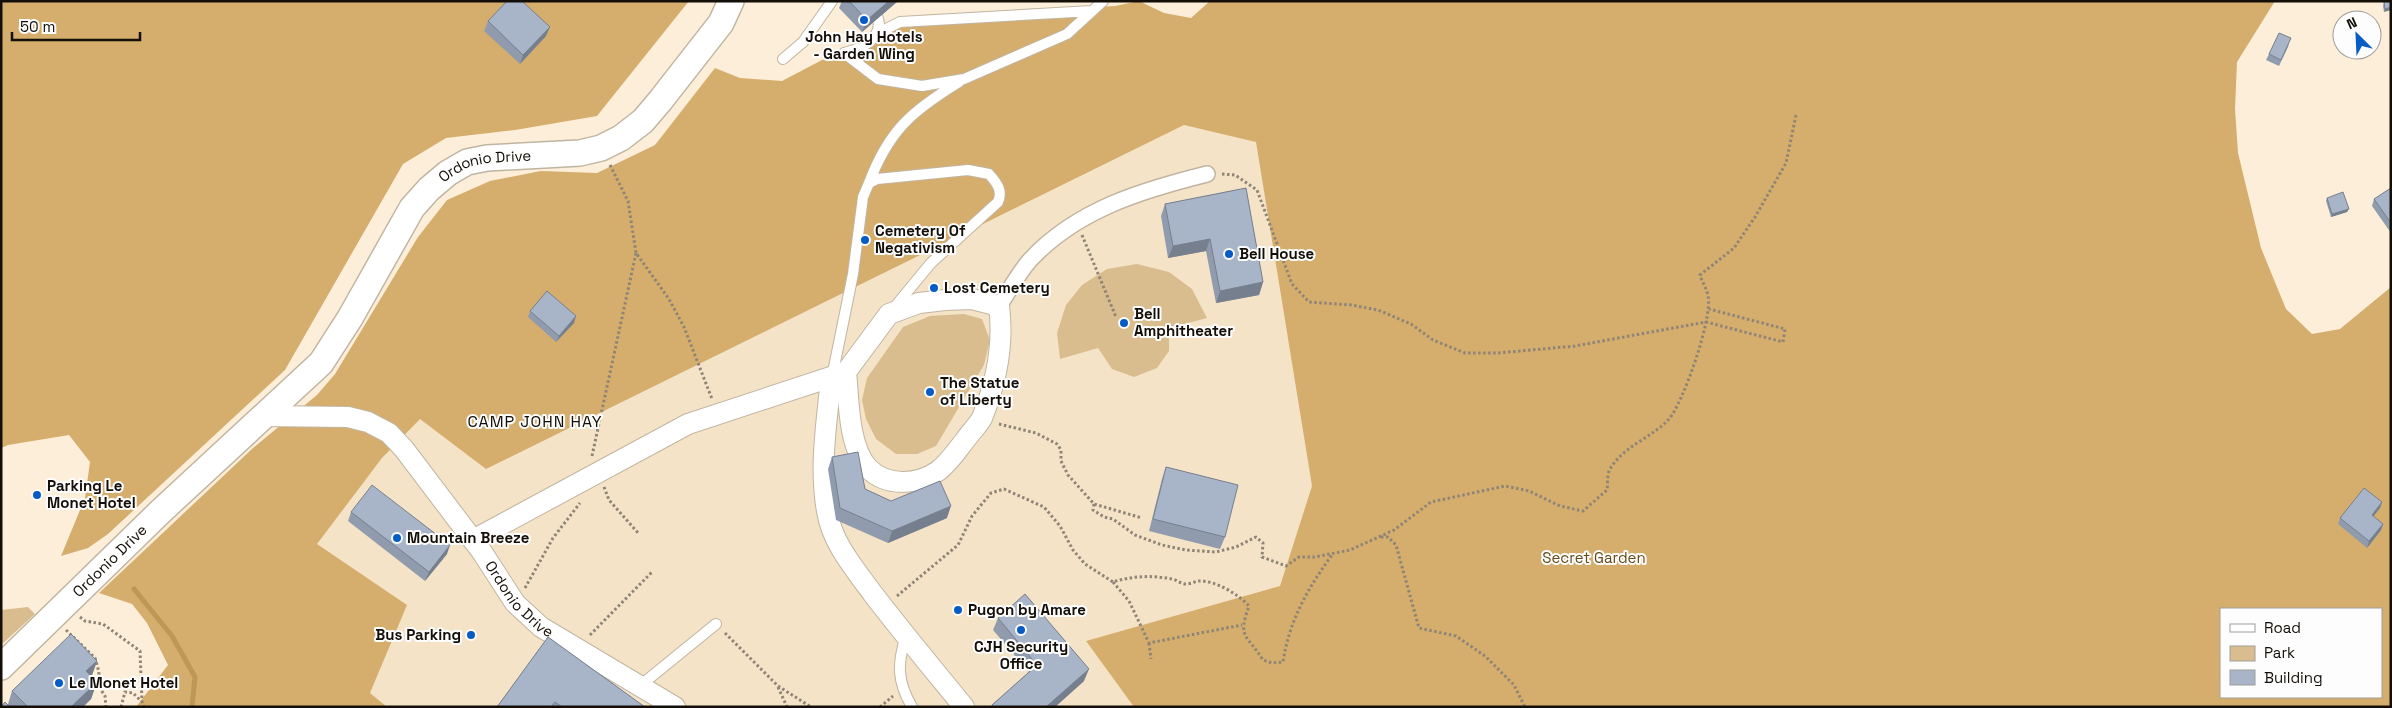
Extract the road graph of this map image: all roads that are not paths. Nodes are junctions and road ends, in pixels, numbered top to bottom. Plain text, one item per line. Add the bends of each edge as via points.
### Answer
1 (731, 1) edge
2 (832, 1) edge
3 (866, 1) edge
4 (1103, 1) edge
5 (1092, 11) junction
6 (877, 29) junction
7 (783, 59) dead end
8 (964, 79) junction
9 (1207, 174) road end
10 (869, 183) junction
11 (999, 306) junction
12 (889, 314) junction
13 (839, 375) junction
14 (285, 398) junction
15 (264, 416) junction
16 (321, 417) junction
17 (473, 540) junction
18 (716, 624) road end
19 (906, 636) junction
20 (1, 666) edge
21 (641, 685) junction
22 (675, 707) edge
23 (912, 707) edge
24 (964, 707) edge

1 - 14 street, Ordonio Drive via 721,23 649,115 621,138 601,148 580,153 487,158 467,162 448,172 412,208 321,363
2 - 7 lane via 803,42
3 - 6 lane via 876,14
4 - 5 lane
5 - 6 lane via 900,22
5 - 8 lane via 1067,34
6 - 8 lane via 868,45 844,53 878,79 922,86
8 - 10 lane via 901,124 878,159
9 - 11 street via 1147,189 1110,204 1064,230 1030,260
10 - 12 lane via 877,179 983,171 995,180 1001,196 932,263
10 - 13 lane via 863,197
11 - 12 street via 972,299 946,300 919,303
11 - 13 street via 1002,328 999,359 981,419 939,470 922,479 894,481 878,476 868,467 854,436
12 - 13 street
13 - 17 street via 688,424
13 - 19 street via 824,457 827,513 845,556
14 - 15 street, Ordonio Drive
14 - 16 street, Ordonio Drive
15 - 16 street, Ordonio Drive
15 - 20 street, Ordonio Drive
16 - 17 street, Ordonio Drive via 348,417 368,422 389,433
17 - 21 street, Ordonio Drive via 516,603 541,627
18 - 21 lane
19 - 23 lane via 899,666 902,690
19 - 24 street
21 - 22 street, Ordonio Drive

